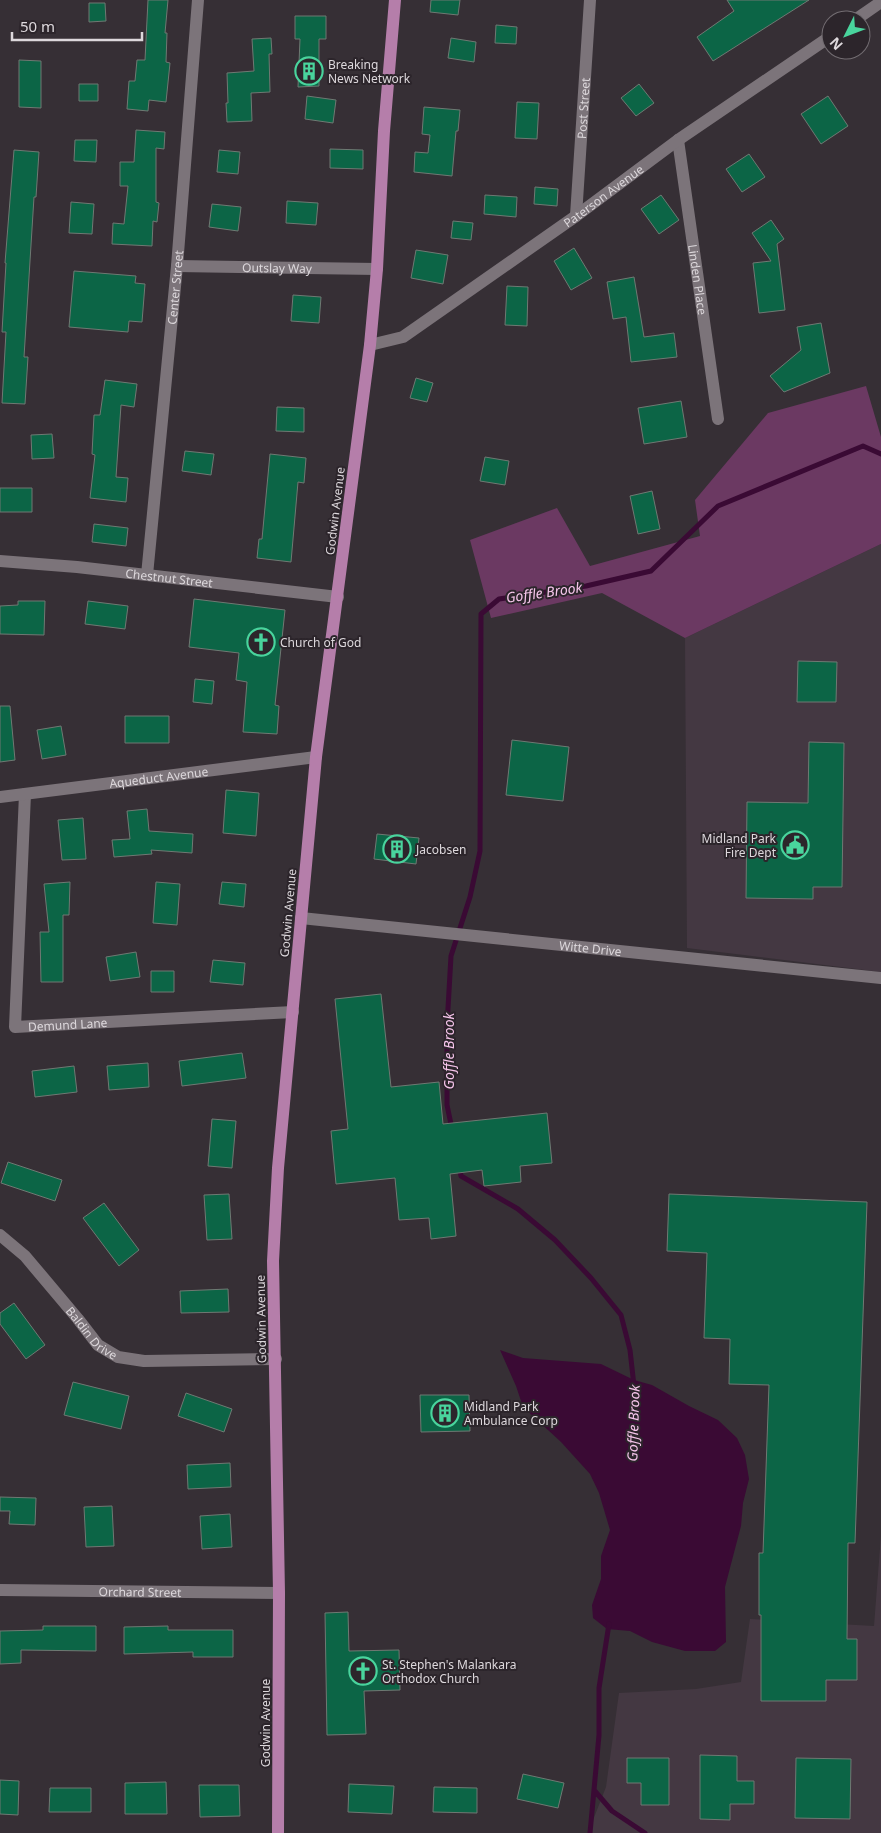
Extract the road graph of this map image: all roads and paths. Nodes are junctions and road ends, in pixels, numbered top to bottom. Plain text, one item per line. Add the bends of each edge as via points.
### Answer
1 (198, 0) edge
2 (395, 0) edge
3 (590, 0) edge
4 (881, 2) edge
5 (869, 10) edge
6 (821, 43) edge
7 (678, 140) junction
8 (576, 216) junction
9 (178, 266) junction
10 (377, 269) junction
11 (370, 345) junction
12 (718, 419) dead end
13 (0, 561) edge
14 (147, 575) junction
15 (338, 597) junction
16 (316, 757) junction
17 (25, 794) junction
18 (0, 797) edge
19 (302, 918) junction
20 (881, 978) edge
21 (292, 1012) junction
22 (0, 1235) edge
23 (276, 1359) junction
24 (0, 1590) edge
25 (279, 1593) junction
26 (278, 1833) edge

1 - 9 street, Center Street
2 - 10 main road, Godwin Avenue
3 - 8 street, Post Street
4 - 5 street
6 - 7 street, Paterson Avenue
7 - 8 street, Paterson Avenue
7 - 12 street, Linden Place
8 - 11 street, Paterson Avenue via 403,337
9 - 10 street, Outslay Way
9 - 14 street, Center Street
10 - 11 main road, Godwin Avenue
11 - 15 main road, Godwin Avenue
13 - 14 street, Chestnut Street
14 - 15 street, Chestnut Street
15 - 16 main road, Godwin Avenue
16 - 17 street, Aqueduct Avenue
16 - 19 main road, Godwin Avenue
17 - 18 street, Aqueduct Avenue
17 - 21 street, Demund Lane via 15,1026
19 - 20 street, Witte Drive
19 - 21 main road, Godwin Avenue
21 - 23 main road, Godwin Avenue via 274,1242
22 - 23 street, Baldin Drive via 25,1256 98,1344 118,1357 144,1361
23 - 25 main road, Godwin Avenue
24 - 25 street, Orchard Street
25 - 26 main road, Godwin Avenue

